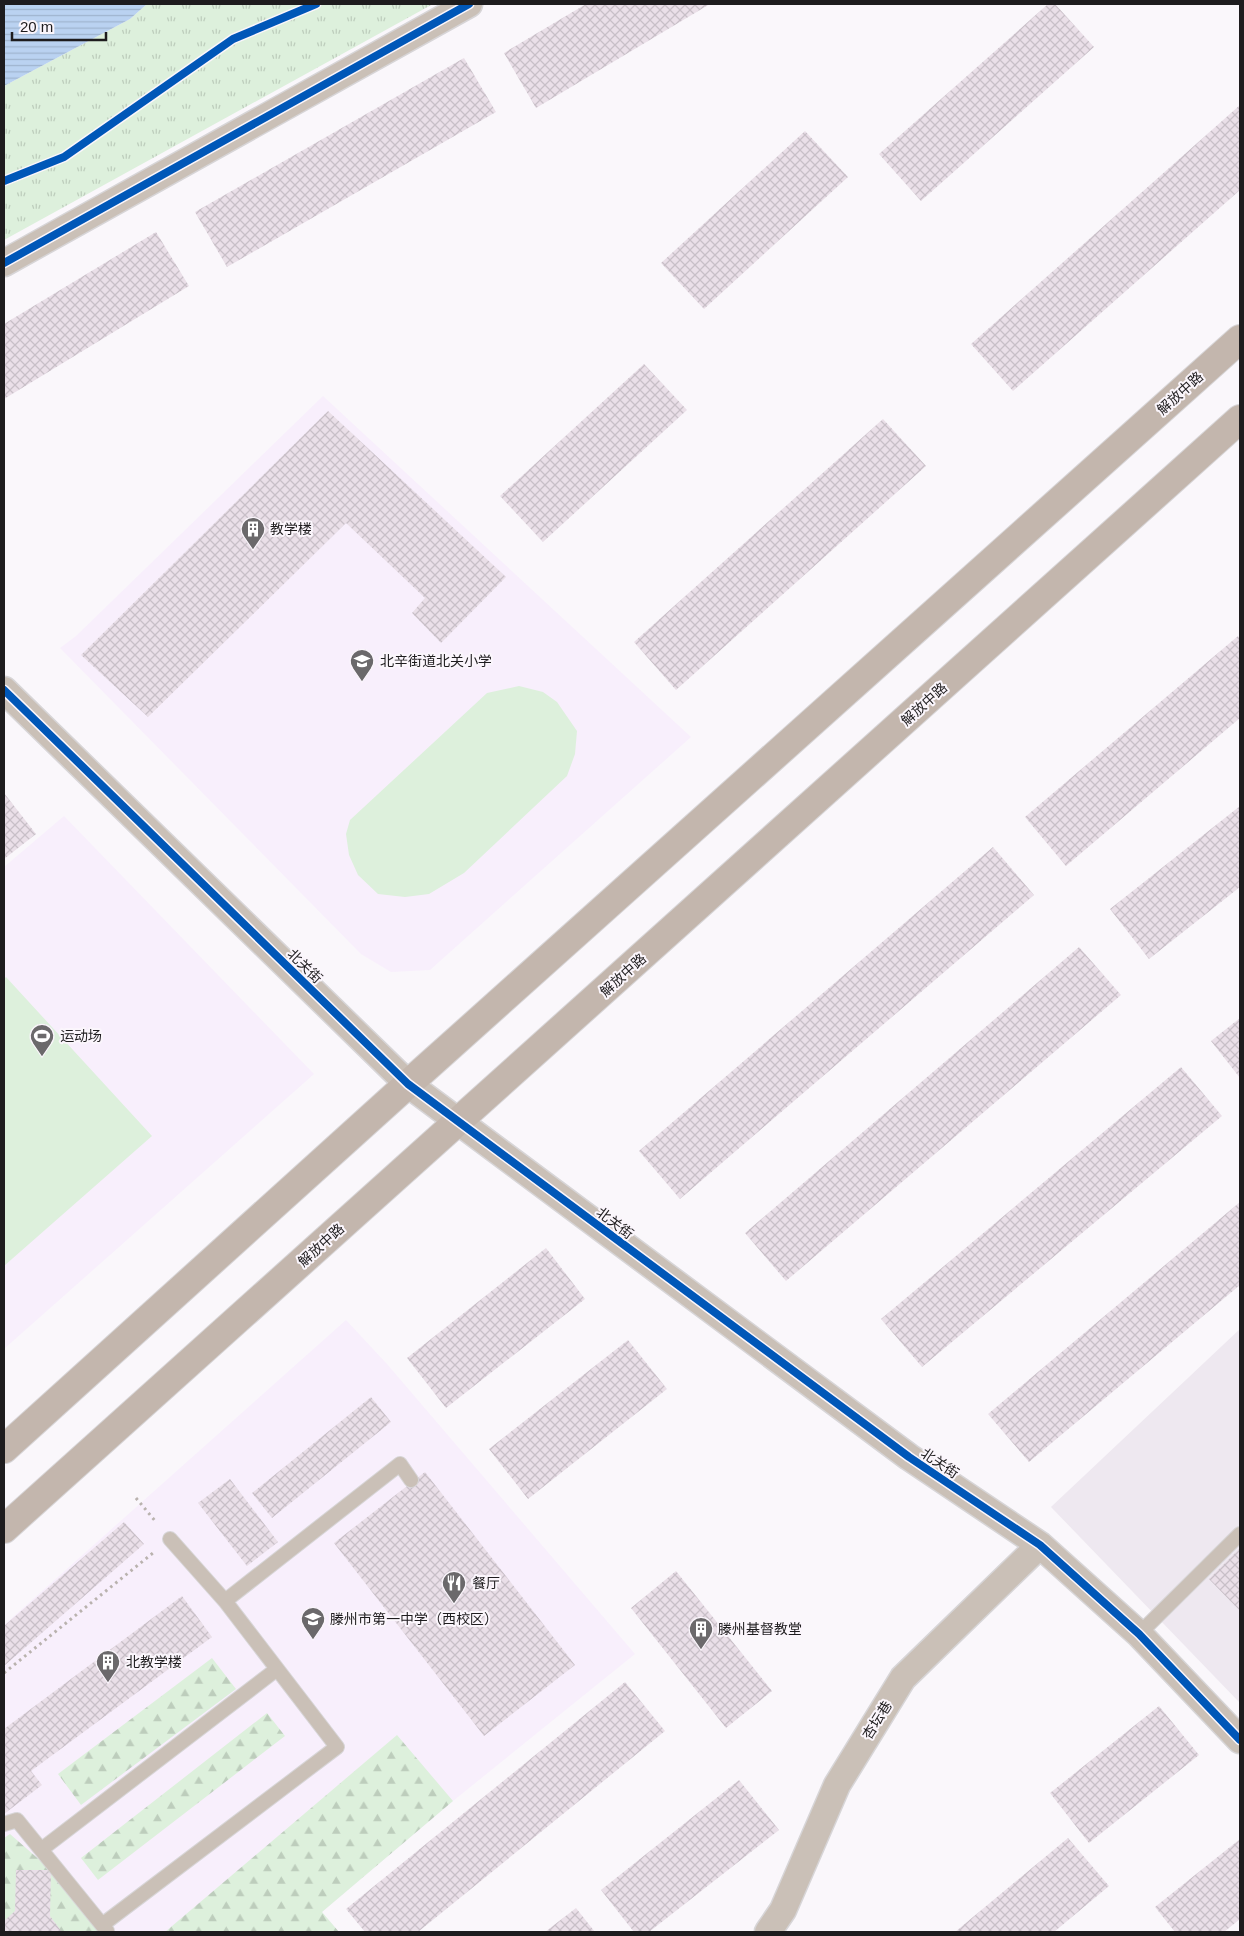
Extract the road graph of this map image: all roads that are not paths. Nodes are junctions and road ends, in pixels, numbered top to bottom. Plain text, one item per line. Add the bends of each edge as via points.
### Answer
1 (469, 4) edge
2 (4, 263) edge
3 (1240, 339) edge
4 (1240, 419) edge
5 (4, 690) edge
6 (408, 1084) junction
7 (458, 1122) junction
8 (4, 1449) edge
9 (411, 1480) dead end
10 (4, 1529) edge
11 (1240, 1534) edge
12 (170, 1539) road end
13 (1040, 1545) junction
14 (225, 1601) junction
15 (1139, 1634) junction
16 (277, 1669) junction
17 (1240, 1740) edge
18 (4, 1824) edge
19 (42, 1849) junction
20 (105, 1929) edge
21 (768, 1932) edge

1 - 2 street
3 - 6 main road, 解放中路
4 - 7 main road, 解放中路
5 - 6 street, 北关街
6 - 7 street, 北关街
6 - 8 main road, 解放中路
7 - 10 main road, 解放中路
7 - 13 street, 北关街 via 909,1457
9 - 14 lane via 400,1464
11 - 15 lane
12 - 14 lane
13 - 15 street, 北关街
13 - 21 street, 杏坛巷 via 903,1678 837,1785 783,1910
14 - 16 lane
15 - 17 street, 北关街
16 - 19 lane
16 - 20 lane via 337,1747
18 - 19 lane via 18,1820
19 - 20 lane

